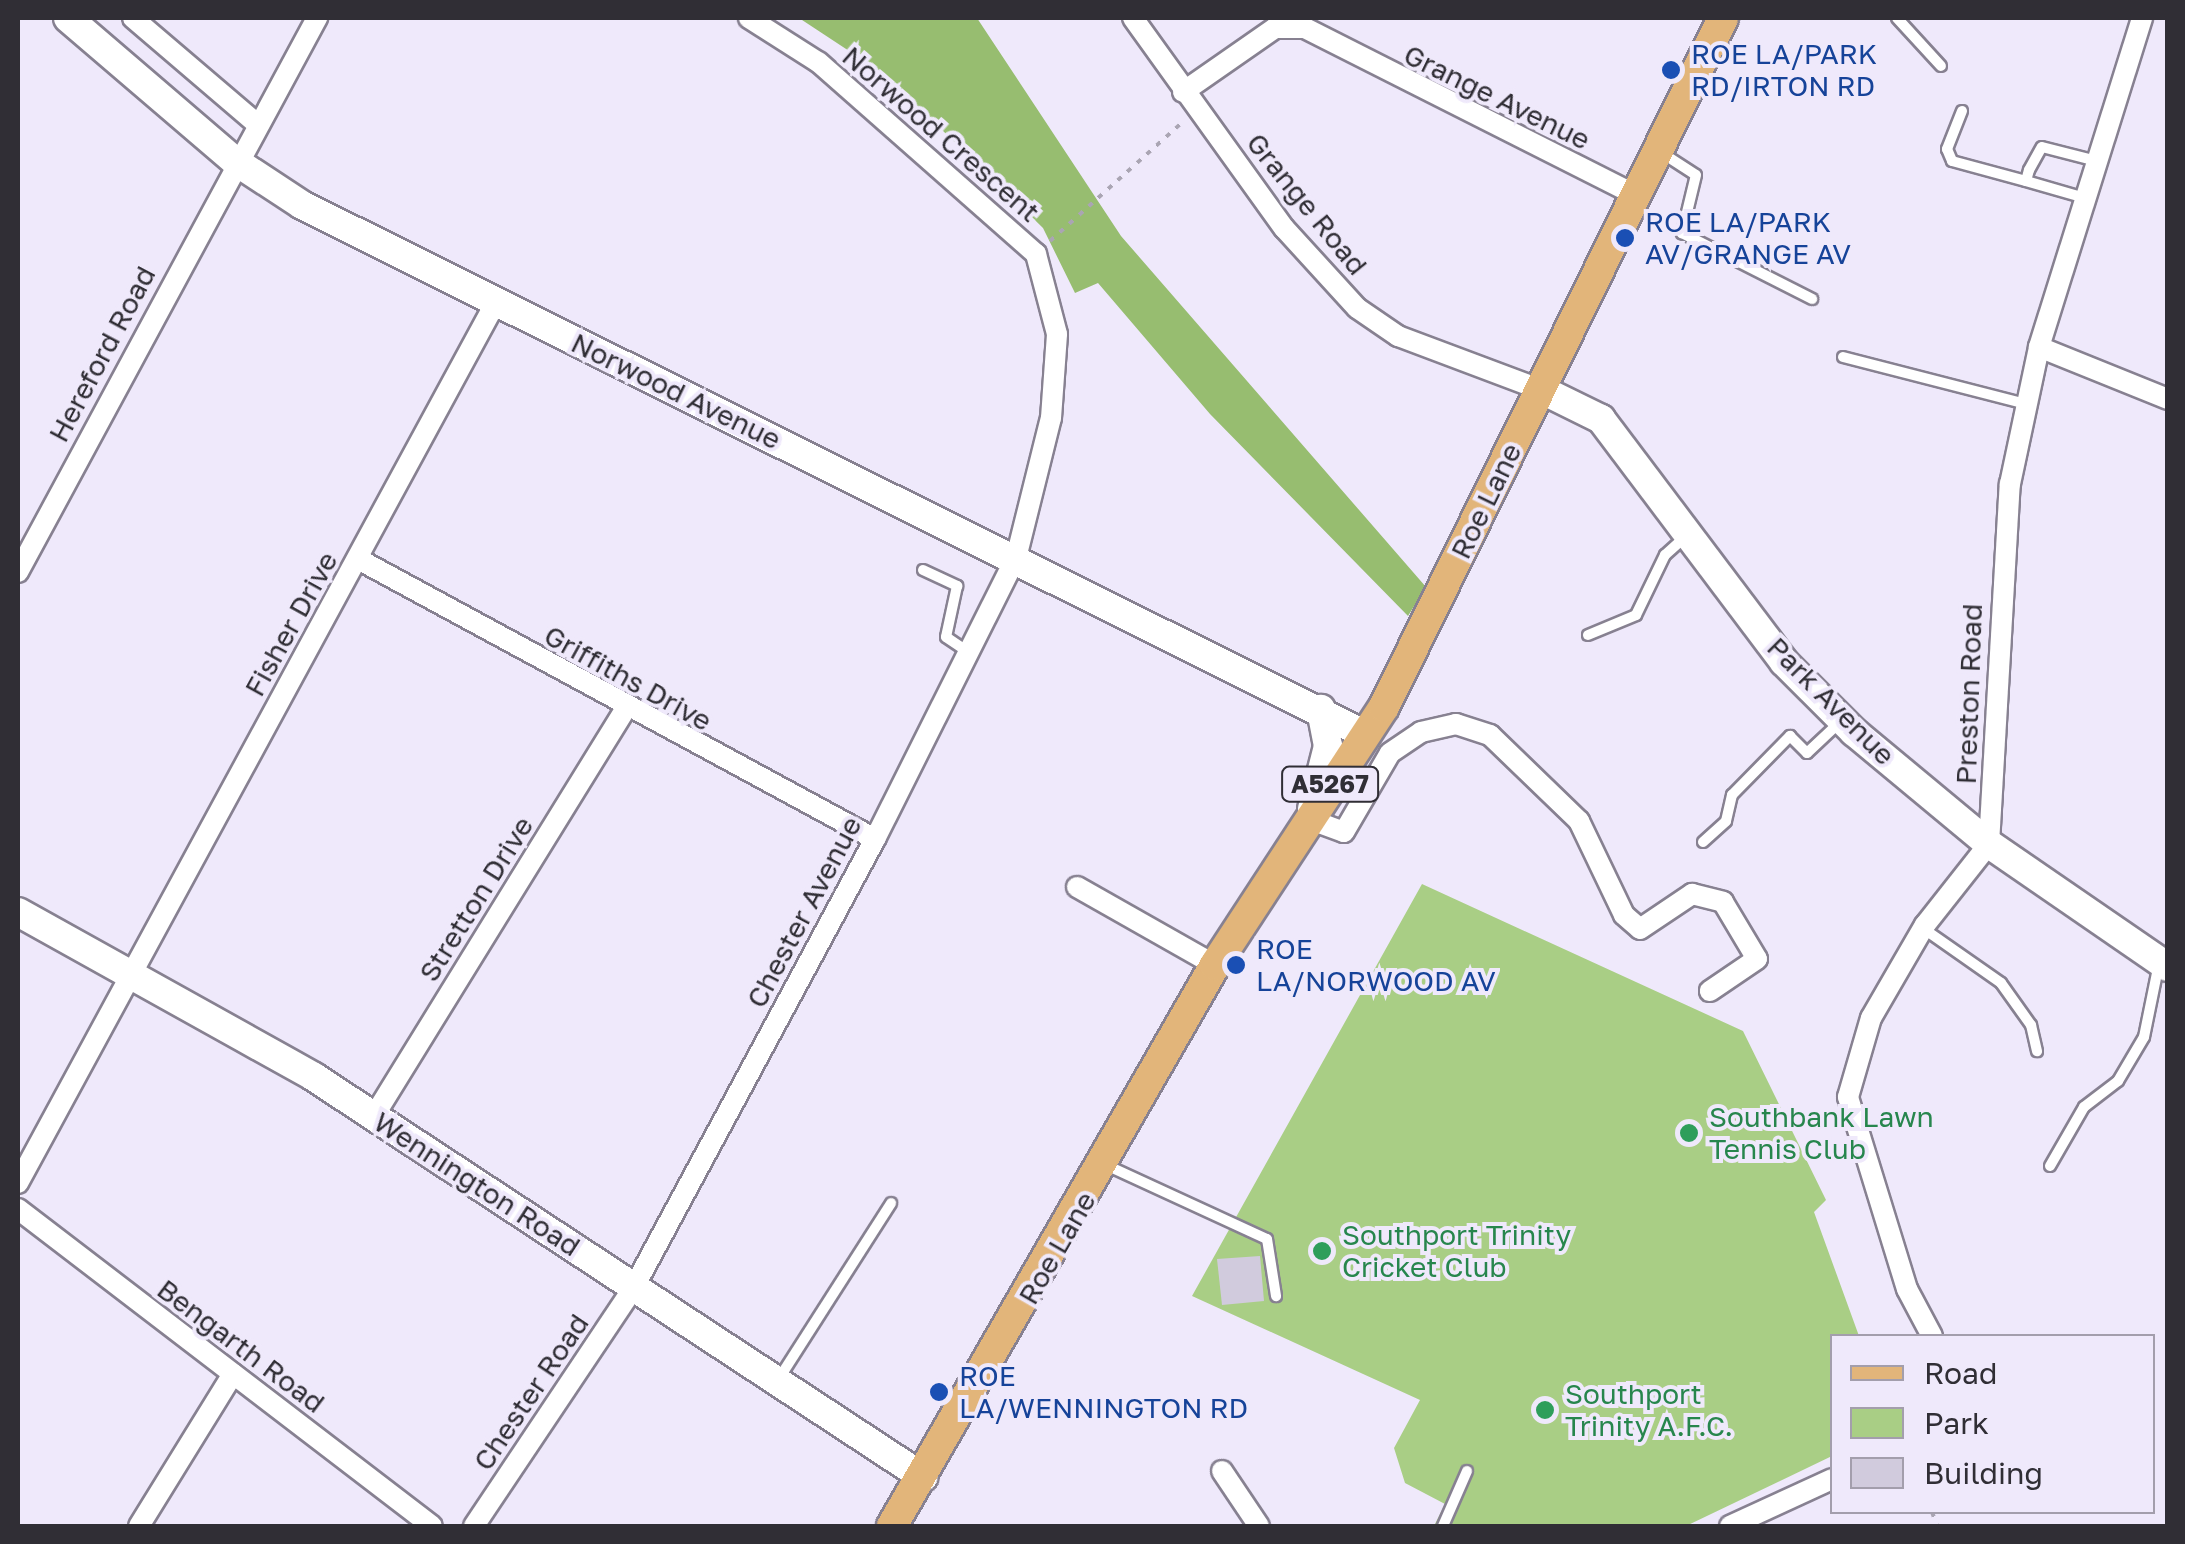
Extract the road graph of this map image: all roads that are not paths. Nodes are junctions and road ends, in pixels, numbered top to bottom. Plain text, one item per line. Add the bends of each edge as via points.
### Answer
1 (68, 18) edge
2 (133, 18) edge
3 (316, 18) edge
4 (749, 18) edge
5 (1133, 18) edge
6 (1723, 18) edge
7 (1897, 18) edge
8 (2142, 18) edge
9 (1941, 66) dead end
10 (1183, 92) junction
11 (1962, 111) dead end
12 (257, 124) junction
13 (1656, 150) junction
14 (235, 160) junction
15 (2097, 162) junction
16 (2026, 182) junction
17 (1634, 194) junction
18 (2086, 198) junction
19 (1812, 299) dead end
20 (496, 302) junction
21 (2038, 347) junction
22 (1843, 357) dead end
23 (1542, 390) junction
24 (2168, 400) edge
25 (2026, 404) junction
26 (1688, 534) junction
27 (1016, 558) junction
28 (358, 559) junction
29 (923, 570) dead end
30 (18, 572) edge
31 (1588, 636) dead end
32 (971, 653) junction
33 (1321, 709) junction
34 (625, 710) junction
35 (1842, 720) junction
36 (1364, 734) junction
37 (1309, 814) junction
38 (875, 839) junction
39 (1703, 842) dead end
40 (1989, 844) junction
41 (1077, 887) dead end
42 (18, 912) edge
43 (1923, 928) junction
44 (1215, 965) junction
45 (2163, 965) edge
46 (132, 972) junction
47 (1710, 991) dead end
48 (2037, 1051) dead end
49 (374, 1116) junction
50 (1105, 1164) junction
51 (2050, 1166) dead end
52 (18, 1183) edge
53 (891, 1204) dead end
54 (18, 1209) edge
55 (634, 1288) junction
56 (1276, 1296) dead end
57 (1931, 1334) edge
58 (233, 1374) junction
59 (777, 1380) junction
60 (1222, 1471) dead end
61 (1467, 1472) dead end
62 (923, 1477) junction
63 (1830, 1480) edge
64 (139, 1526) edge
65 (432, 1526) edge
66 (474, 1526) edge
67 (892, 1526) edge
68 (1260, 1526) edge
69 (1443, 1526) edge
70 (1730, 1526) edge

1 - 14 street, Norwood Avenue
2 - 12 street
3 - 12 street
4 - 27 street, Norwood Crescent via 818,62 1036,254 1057,334 1050,418
5 - 10 street, Grange Road
6 - 13 main road, Roe Lane / A5267
7 - 9 lane
8 - 15 street, Preston Road
10 - 17 street, Grange Avenue via 1275,28 1305,28
10 - 23 street, Grange Road via 1357,308 1398,336
11 - 16 lane via 1948,149 1952,162
12 - 14 street
13 - 17 main road, Roe Lane / A5267
13 - 19 lane via 1696,176 1682,232
14 - 20 street, Norwood Avenue
14 - 30 street, Hereford Road
15 - 16 lane via 2042,146
15 - 18 street, Preston Road
16 - 18 lane
17 - 23 main road, Roe Lane / A5267
18 - 21 street, Preston Road
20 - 27 street, Norwood Avenue
20 - 28 street, Fisher Drive
21 - 24 street
21 - 25 street, Preston Road
22 - 25 lane
23 - 26 street, Park Avenue via 1601,419
23 - 36 main road, Roe Lane / A5267
25 - 40 street, Preston Road via 1998,613
26 - 31 lane via 1665,555 1636,615
26 - 35 street, Park Avenue via 1784,662
27 - 32 street, Chester Avenue
27 - 33 street, Norwood Avenue
28 - 34 street, Griffiths Drive
28 - 46 street, Fisher Drive
29 - 32 lane via 957,586 946,637
32 - 38 street, Chester Avenue
33 - 36 street, Norwood Avenue
33 - 37 street via 1328,746
34 - 38 street, Griffiths Drive
34 - 49 street, Stretton Drive
35 - 39 lane via 1808,753 1790,736 1732,795 1726,820
35 - 40 street, Park Avenue
36 - 37 main road, Roe Lane / A5267
37 - 44 main road, Roe Lane / A5267
37 - 47 street via 1344,832 1390,754 1421,732 1456,724 1490,734 1579,821 1624,916 1640,929 1692,894 1723,902 1757,959
38 - 55 street, Chester Avenue
40 - 43 street
40 - 45 street, Park Avenue
41 - 44 street
42 - 46 street, Wennington Road
43 - 48 lane via 2001,983 2031,1025
43 - 57 street via 1871,1018 1848,1097 1908,1288
44 - 50 main road, Roe Lane / A5267
45 - 51 lane via 2148,984 2144,1037 2115,1085 2084,1107
46 - 49 street, Wennington Road
46 - 52 street, Fisher Drive
49 - 55 street, Wennington Road
50 - 56 lane via 1267,1239
50 - 62 main road, Roe Lane / A5267
53 - 59 lane
54 - 58 street, Bengarth Road
55 - 59 street, Wennington Road
55 - 66 street, Chester Road
58 - 64 street
58 - 65 street, Bengarth Road
59 - 62 street, Wennington Road
60 - 68 street
61 - 69 lane
62 - 67 main road, Roe Lane / A5267
63 - 70 street

